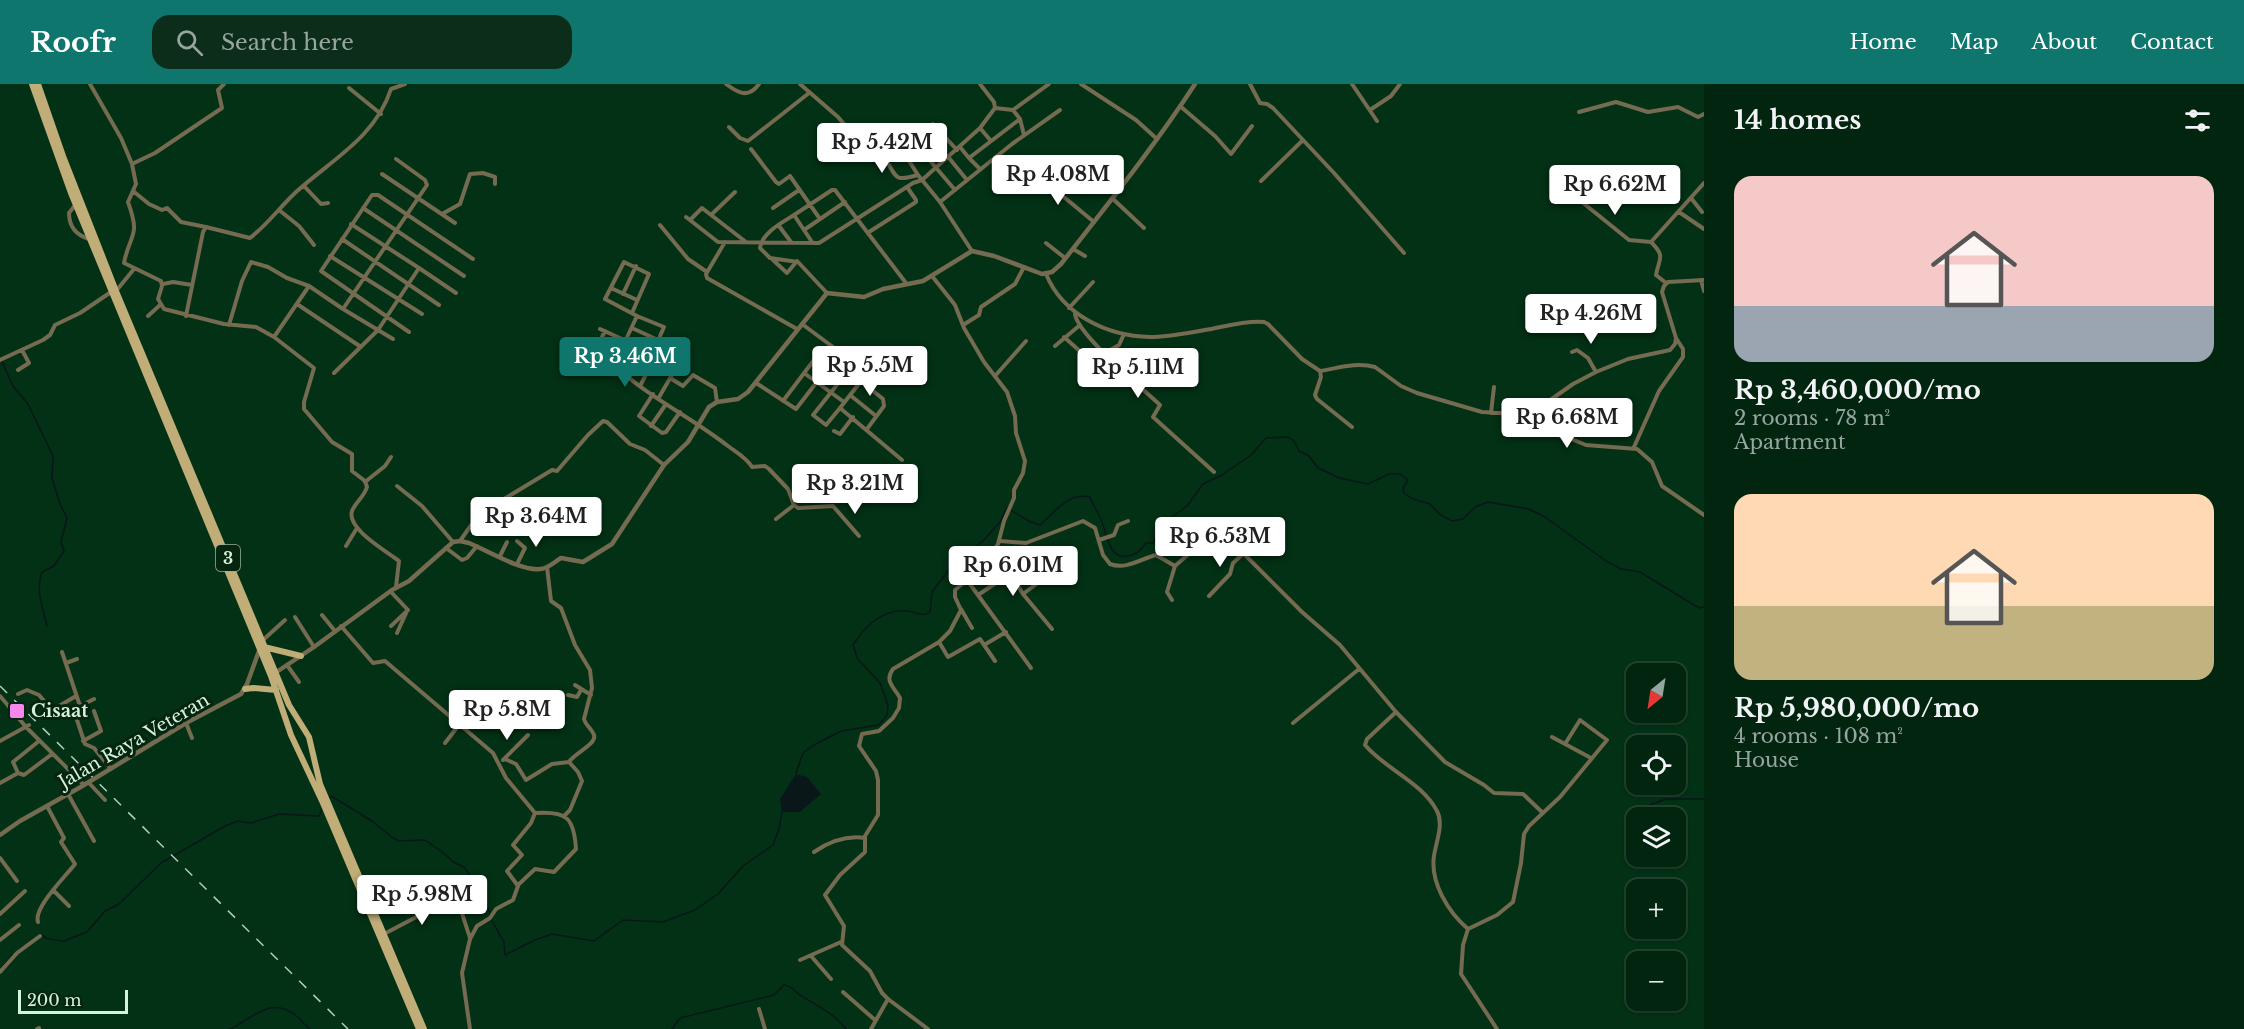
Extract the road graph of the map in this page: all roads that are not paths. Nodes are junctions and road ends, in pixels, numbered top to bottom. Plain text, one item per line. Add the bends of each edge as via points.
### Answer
1 (32, 84) edge
2 (38, 84) edge
3 (90, 84) edge
4 (224, 84) edge
5 (403, 84) edge
6 (726, 84) edge
7 (759, 84) edge
8 (800, 84) edge
9 (980, 84) edge
10 (1049, 84) edge
11 (1081, 84) edge
12 (1195, 84) edge
13 (1250, 84) edge
14 (1352, 84) edge
15 (1400, 84) edge
16 (349, 88) dead end
17 (809, 93) junction
18 (1180, 106) junction
19 (995, 108) junction
20 (1013, 110) junction
21 (1060, 110) dead end
22 (1370, 110) junction
23 (1579, 112) dead end
24 (381, 114) junction
25 (1704, 114) edge
26 (1020, 119) junction
27 (1377, 121) dead end
28 (933, 124) dead end
29 (1252, 126) dead end
30 (729, 127) dead end
31 (980, 128) junction
32 (1024, 135) junction
33 (945, 137) junction
34 (1158, 140) junction
35 (1303, 140) junction
36 (991, 141) junction
37 (958, 148) junction
38 (751, 149) dead end
39 (926, 155) junction
40 (949, 158) junction
41 (969, 158) junction
42 (396, 159) dead end
43 (132, 164) junction
44 (937, 168) junction
45 (980, 170) junction
46 (1035, 173) dead end
47 (382, 174) dead end
48 (918, 175) junction
49 (922, 180) junction
50 (968, 180) junction
51 (1261, 181) dead end
52 (1704, 183) edge
53 (495, 184) dead end
54 (304, 186) junction
55 (907, 187) junction
56 (799, 189) junction
57 (955, 190) junction
58 (133, 191) junction
59 (735, 192) dead end
60 (417, 198) junction
61 (1113, 198) junction
62 (1577, 198) dead end
63 (1691, 198) junction
64 (845, 202) junction
65 (940, 202) junction
66 (328, 203) dead end
67 (76, 204) junction
68 (809, 205) junction
69 (363, 208) junction
70 (773, 208) dead end
71 (279, 210) junction
72 (1679, 212) junction
73 (1702, 212) dead end
74 (442, 214) junction
75 (712, 214) junction
76 (406, 215) junction
77 (794, 215) junction
78 (820, 219) junction
79 (858, 219) junction
80 (1094, 222) junction
81 (455, 223) dead end
82 (351, 224) junction
83 (660, 225) dead end
84 (779, 226) junction
85 (206, 227) junction
86 (1144, 228) dead end
87 (1704, 229) edge
88 (396, 230) junction
89 (804, 230) junction
90 (869, 233) junction
91 (90, 239) junction
92 (342, 239) junction
93 (725, 242) junction
94 (746, 242) junction
95 (761, 242) junction
96 (1652, 242) junction
97 (791, 243) junction
98 (813, 243) junction
99 (1046, 243) dead end
100 (314, 244) dead end
101 (385, 246) junction
102 (1073, 249) junction
103 (972, 251) junction
104 (1404, 253) dead end
105 (330, 256) junction
106 (1085, 256) dead end
107 (1065, 258) junction
108 (472, 259) dead end
109 (772, 259) junction
110 (375, 261) junction
111 (797, 261) junction
112 (636, 266) junction
113 (1024, 267) junction
114 (419, 268) junction
115 (134, 269) junction
116 (707, 272) junction
117 (1046, 274) junction
118 (464, 276) dead end
119 (932, 276) junction
120 (364, 278) junction
121 (1702, 280) edge
122 (1093, 282) dead end
123 (906, 283) junction
124 (1666, 283) junction
125 (163, 284) junction
126 (409, 284) junction
127 (192, 285) junction
128 (309, 286) junction
129 (611, 288) junction
130 (114, 291) junction
131 (1704, 291) edge
132 (456, 292) dead end
133 (827, 293) junction
134 (353, 294) junction
135 (623, 294) junction
136 (398, 299) junction
137 (637, 300) junction
138 (297, 304) junction
139 (160, 305) junction
140 (439, 305) dead end
141 (1070, 308) junction
142 (343, 309) junction
143 (632, 313) junction
144 (422, 314) dead end
145 (1075, 314) junction
146 (147, 315) dead end
147 (186, 316) junction
148 (637, 316) junction
149 (387, 317) junction
150 (802, 324) junction
151 (229, 325) junction
152 (1080, 325) junction
153 (963, 326) junction
154 (632, 327) junction
155 (600, 328) dead end
156 (378, 330) junction
157 (797, 330) junction
158 (605, 331) junction
159 (409, 332) dead end
160 (1124, 334) junction
161 (274, 337) junction
162 (1064, 337) junction
163 (1676, 338) junction
164 (393, 339) dead end
165 (626, 340) junction
166 (658, 340) junction
167 (600, 341) dead end
168 (1026, 341) dead end
169 (1054, 346) dead end
170 (361, 347) junction
171 (642, 348) junction
172 (22, 350) junction
173 (1572, 352) dead end
174 (653, 353) junction
175 (1106, 353) junction
176 (0, 360) edge
177 (680, 361) dead end
178 (833, 361) junction
179 (612, 364) junction
180 (1100, 369) dead end
181 (18, 370) dead end
182 (848, 371) junction
183 (1320, 371) junction
184 (1596, 372) junction
185 (334, 373) dead end
186 (804, 373) junction
187 (628, 376) junction
188 (996, 376) junction
189 (670, 378) junction
190 (861, 381) junction
191 (756, 383) junction
192 (817, 383) junction
193 (640, 386) junction
194 (1494, 387) dead end
195 (830, 392) junction
196 (653, 394) junction
197 (850, 395) junction
198 (658, 399) junction
199 (783, 401) junction
200 (717, 402) junction
201 (844, 402) junction
202 (666, 404) junction
203 (840, 408) junction
204 (680, 412) junction
205 (1491, 413) junction
206 (1520, 414) junction
207 (876, 416) junction
208 (853, 417) junction
209 (699, 425) junction
210 (651, 426) junction
211 (1352, 427) dead end
212 (867, 429) junction
213 (834, 431) dead end
214 (1634, 447) junction
215 (391, 457) dead end
216 (902, 460) dead end
217 (664, 465) junction
218 (1214, 472) dead end
219 (365, 482) junction
220 (397, 486) dead end
221 (794, 506) junction
222 (1704, 515) edge
223 (776, 519) dead end
224 (1128, 521) dead end
225 (357, 528) junction
226 (859, 536) dead end
227 (1000, 540) junction
228 (1099, 540) junction
229 (460, 541) junction
230 (517, 541) dead end
231 (453, 542) junction
232 (507, 542) dead end
233 (346, 546) dead end
234 (477, 546) junction
235 (446, 547) junction
236 (996, 549) junction
237 (1243, 554) junction
238 (500, 556) junction
239 (1027, 556) dead end
240 (517, 564) junction
241 (1008, 566) junction
242 (1176, 566) junction
243 (547, 567) junction
244 (1011, 573) junction
245 (1043, 579) dead end
246 (967, 580) junction
247 (396, 587) junction
248 (391, 592) junction
249 (1023, 594) junction
250 (978, 595) junction
251 (1209, 597) dead end
252 (1172, 600) dead end
253 (961, 608) junction
254 (408, 610) junction
255 (322, 615) dead end
256 (295, 617) dead end
257 (285, 620) dead end
258 (341, 626) junction
259 (391, 626) dead end
260 (972, 628) dead end
261 (1052, 629) dead end
262 (335, 631) junction
263 (1006, 632) junction
264 (397, 633) dead end
265 (939, 642) junction
266 (984, 645) junction
267 (262, 647) junction
268 (314, 647) junction
269 (62, 652) dead end
270 (301, 656) junction
271 (76, 659) dead end
272 (995, 661) dead end
273 (66, 663) junction
274 (287, 665) junction
275 (1031, 668) dead end
276 (1359, 669) junction
277 (275, 673) junction
278 (299, 682) dead end
279 (575, 685) dead end
280 (245, 690) junction
281 (276, 690) junction
282 (581, 690) junction
283 (18, 694) dead end
284 (568, 695) dead end
285 (591, 695) junction
286 (0, 696) edge
287 (76, 696) junction
288 (94, 699) dead end
289 (80, 706) junction
290 (51, 709) junction
291 (94, 711) dead end
292 (1396, 712) junction
293 (39, 718) dead end
294 (186, 723) junction
295 (1293, 723) dead end
296 (459, 725) junction
297 (27, 726) junction
298 (528, 735) dead end
299 (1552, 737) dead end
300 (192, 738) dead end
301 (0, 741) edge
302 (39, 741) junction
303 (83, 741) junction
304 (445, 743) dead end
305 (1565, 744) junction
306 (52, 754) junction
307 (1591, 758) junction
308 (505, 759) junction
309 (498, 762) junction
310 (569, 762) junction
311 (111, 769) junction
312 (17, 773) junction
313 (0, 783) edge
314 (86, 784) junction
315 (68, 794) junction
316 (105, 800) dead end
317 (47, 806) junction
318 (536, 813) junction
319 (1543, 813) junction
320 (564, 816) junction
321 (0, 835) edge
322 (865, 838) junction
323 (94, 841) dead end
324 (343, 844) junction
325 (814, 852) dead end
326 (0, 858) edge
327 (17, 881) dead end
328 (380, 882) dead end
329 (518, 886) junction
330 (25, 891) dead end
331 (54, 891) junction
332 (366, 891) junction
333 (69, 906) dead end
334 (0, 914) edge
335 (38, 922) dead end
336 (19, 925) dead end
337 (1468, 929) junction
338 (383, 934) junction
339 (40, 936) dead end
340 (470, 939) junction
341 (0, 940) edge
342 (841, 942) junction
343 (811, 956) junction
344 (800, 960) dead end
345 (0, 972) edge
346 (831, 979) dead end
347 (843, 992) dead end
348 (888, 999) junction
349 (759, 1009) dead end
350 (875, 1020) junction
351 (417, 1028) edge
352 (424, 1029) edge
353 (470, 1029) edge
354 (765, 1029) edge
355 (871, 1029) edge
356 (928, 1029) edge
357 (1497, 1029) edge

1 - 67 main road, 3
2 - 130 main road, 3
3 - 43 street
4 - 43 street via 218,90 222,108
5 - 24 street via 391,89
6 - 7 street via 745,94
8 - 17 street
9 - 19 street
10 - 20 street
11 - 34 street via 1136,120
12 - 18 street
13 - 35 street via 1260,104 1274,108
14 - 22 street
15 - 22 street via 1391,96
16 - 24 street
17 - 30 street via 748,141
17 - 48 street via 838,117 874,157 885,158 897,178
18 - 29 street via 1231,154
18 - 34 street
19 - 20 street
19 - 31 street
20 - 26 street
21 - 32 street
22 - 27 street
23 - 25 street via 1616,102 1648,112 1678,107 1698,117
24 - 54 street via 371,128
26 - 32 street
26 - 36 street
28 - 33 street
31 - 36 street
31 - 37 street
32 - 45 street
33 - 37 street
33 - 39 street
34 - 61 street
35 - 51 street
35 - 104 street
36 - 41 street
37 - 40 street
37 - 41 street
38 - 56 street via 776,183 789,175
39 - 44 street
39 - 48 street via 915,142 904,153
40 - 44 street
40 - 50 street
41 - 45 street
42 - 60 street via 426,181
43 - 58 street via 136,180
44 - 49 street
44 - 57 street
45 - 50 street
46 - 80 street
47 - 60 street
48 - 49 street
49 - 55 street
49 - 65 street
50 - 57 street
52 - 63 street
53 - 74 street via 495,177 470,174 460,204
54 - 66 street via 321,204
54 - 71 street
55 - 79 street
55 - 90 street via 916,202
56 - 68 street
56 - 70 street
57 - 65 street
58 - 85 street via 151,205 167,208 181,222
58 - 115 street via 128,202 135,233 124,263
59 - 75 street
60 - 74 street
60 - 76 street
61 - 80 street
61 - 86 street
62 - 96 street via 1629,240
63 - 72 street
63 - 73 street
64 - 68 street via 832,190
64 - 78 street
64 - 79 street
65 - 103 street
67 - 91 main road, 3
67 - 91 street via 69,213 71,228
68 - 77 street
68 - 78 street
69 - 76 street via 376,194
69 - 82 street
69 - 88 street
71 - 85 street via 249,238
71 - 100 street
72 - 87 street
72 - 96 street
74 - 81 street
75 - 93 street via 701,208 688,218 716,242
75 - 94 street
76 - 88 street
76 - 108 street
77 - 84 street
77 - 89 street
78 - 89 street
79 - 90 street
79 - 98 street via 822,242
80 - 102 street
82 - 92 street
82 - 101 street
83 - 116 street via 688,259
84 - 95 street
84 - 97 street
85 - 127 street
88 - 101 street
88 - 118 street
89 - 98 street
90 - 123 street
91 - 130 main road, 3
92 - 105 street
92 - 110 street
93 - 94 street
93 - 116 street
94 - 95 street
95 - 97 street
95 - 109 street via 761,251
96 - 124 street via 1662,261 1656,274
97 - 98 street
99 - 107 street
101 - 110 street
101 - 114 street
102 - 106 street
102 - 107 street
103 - 113 street
103 - 119 street
105 - 120 street
105 - 134 street via 322,273
107 - 117 street
109 - 111 street
109 - 111 street via 787,273
110 - 120 street
110 - 126 street
111 - 133 street
112 - 129 street via 622,262
112 - 135 street
112 - 137 street via 648,274
113 - 117 street
113 - 153 street via 1015,284
114 - 126 street
114 - 132 street
115 - 125 street
115 - 130 street
116 - 157 street via 711,281
117 - 141 street
119 - 123 street
119 - 153 street via 955,305
120 - 134 street
120 - 136 street
121 - 124 street
121 - 131 street
122 - 141 street
123 - 133 street via 864,297
124 - 163 street via 1662,292
125 - 127 street
125 - 139 street via 158,296
126 - 136 street
126 - 140 street
127 - 147 street
128 - 138 street
128 - 142 street
128 - 151 street via 251,262
129 - 135 street
129 - 143 street via 606,301
130 - 172 street via 55,325 50,335
130 - 267 main road, 3
133 - 150 street
134 - 142 street
134 - 149 street
135 - 137 street
136 - 144 street
136 - 149 street
137 - 143 street
138 - 161 street
138 - 170 street
139 - 146 street
139 - 147 street
141 - 145 street
142 - 156 street
143 - 148 street
145 - 152 street
145 - 160 street
147 - 151 street
148 - 154 street
148 - 166 street via 663,326
149 - 156 street
149 - 159 street
150 - 157 street
150 - 190 street via 864,370
151 - 161 street via 254,326
152 - 162 street
152 - 175 street
153 - 188 street
154 - 165 street
154 - 166 street
155 - 158 street
156 - 164 street
156 - 170 street
157 - 191 street
158 - 165 street
158 - 167 street
160 - 175 street via 1119,345
160 - 183 street via 1151,337 1264,322
161 - 219 street via 314,368 304,409 335,445 351,453 352,471
162 - 169 street
162 - 180 street
163 - 184 street via 1674,347 1668,351 1628,358
163 - 214 street via 1683,357 1659,391
165 - 171 street
165 - 179 street
166 - 174 street
168 - 188 street
170 - 185 street
171 - 174 street
171 - 187 street
172 - 176 street
172 - 181 street via 29,363
173 - 184 street via 1583,353
174 - 193 street via 654,359
175 - 218 street via 1160,405 1152,417
177 - 189 street
178 - 182 street
178 - 186 street via 820,352
178 - 192 street
179 - 179 street via 590,354 584,366 601,374
179 - 187 street
182 - 190 street
182 - 195 street
183 - 205 street via 1355,364 1375,367 1417,393
183 - 211 street via 1317,399
184 - 206 street via 1534,411
186 - 192 street
186 - 199 street
187 - 193 street
188 - 227 street via 1012,402 1025,461
189 - 198 street
189 - 200 street via 683,386 693,375 715,388
190 - 197 street
190 - 207 street via 885,402
191 - 199 street
191 - 200 street via 738,399
192 - 195 street
192 - 199 street via 797,409
193 - 196 street
194 - 205 street
195 - 201 street
195 - 203 street via 813,415 826,425
196 - 198 street
196 - 210 street via 639,416
197 - 201 street
197 - 207 street
198 - 202 street
200 - 209 street via 709,407
201 - 203 street
202 - 204 street
202 - 210 street
203 - 208 street
204 - 209 street
204 - 210 street via 665,432
205 - 206 street
206 - 214 street via 1532,428 1586,445
207 - 212 street
208 - 212 street
208 - 213 street via 840,434
209 - 217 street
209 - 221 street via 752,467 765,466 774,473 788,489
212 - 216 street
214 - 222 street via 1652,462 1662,486
215 - 219 street
217 - 229 street via 603,421 557,471 553,469 504,499 474,521
217 - 243 street via 612,544 583,562 561,558
219 - 225 street via 366,491 351,515
220 - 231 street via 422,506
221 - 223 street
221 - 226 street via 833,506
224 - 228 street via 1118,525 1114,535
225 - 233 street
225 - 247 street via 399,561
227 - 228 street via 1026,543 1083,521 1093,526
227 - 236 street
228 - 242 street via 1106,560 1114,566 1156,555
229 - 231 street
229 - 234 street
230 - 240 street via 525,548
231 - 235 street
232 - 238 street
234 - 235 street via 462,560
234 - 238 street
235 - 247 street via 409,581
236 - 241 street
236 - 246 street
237 - 242 street via 1218,529
237 - 251 street
237 - 276 street via 1340,645
238 - 240 street
239 - 241 street
240 - 243 street
241 - 244 street
242 - 252 street via 1167,592
243 - 285 street via 551,601 561,608 590,670
244 - 249 street
244 - 250 street
245 - 249 street
246 - 250 street
246 - 253 street via 954,590
247 - 248 street
248 - 254 street
248 - 258 street
249 - 261 street
250 - 263 street
253 - 260 street
253 - 265 street via 950,631
254 - 259 street
254 - 264 street
255 - 262 street
256 - 268 street
257 - 267 street
258 - 262 street
258 - 296 street via 373,663 385,661
262 - 268 street
263 - 266 street
263 - 275 street
265 - 266 street via 948,657 979,639
265 - 322 street via 891,672 888,680 900,698 898,711 879,730 862,734 859,740 878,780 878,815
266 - 272 street
267 - 270 main road
267 - 277 main road, 3
267 - 280 street
267 - 281 main road, 3
268 - 270 street
269 - 273 street
270 - 274 street
271 - 273 street
273 - 287 street
274 - 277 street
274 - 278 street
276 - 292 street
276 - 295 street
277 - 324 main road, 3 via 309,737 320,784
279 - 282 street
280 - 281 main road
280 - 294 street, Jalan Raya Veteran
281 - 324 main road, 3 via 291,735
282 - 284 street via 577,697
282 - 285 street
283 - 290 street via 35,692
285 - 310 street via 584,719 594,741
286 - 297 street
287 - 289 street
287 - 290 street
288 - 289 street
289 - 303 street via 75,714
290 - 293 street
291 - 303 street via 101,732
292 - 319 street via 1449,765 1494,793 1522,794
292 - 337 street via 1366,739 1365,745 1420,791 1439,814 1434,878 1451,911
294 - 300 street
294 - 311 street, Jalan Raya Veteran
296 - 304 street
296 - 309 street
297 - 301 street
297 - 302 street
298 - 308 street
299 - 305 street
302 - 306 street
302 - 312 street via 13,762
303 - 311 street
305 - 307 street
305 - 307 street via 1579,721 1584,722 1607,740
306 - 312 street via 24,775
306 - 314 street
307 - 319 street
308 - 309 street
308 - 310 street via 516,764 526,780 552,764
309 - 318 street via 506,778
310 - 320 street via 582,781
311 - 314 street, Jalan Raya Veteran
312 - 313 street
314 - 315 street, Jalan Raya Veteran
314 - 316 street
315 - 317 street, Jalan Raya Veteran
315 - 323 street
317 - 321 street, Jalan Raya Veteran
317 - 331 street via 74,861
318 - 320 street
318 - 329 street via 513,845 522,855 507,871
319 - 337 street via 1522,838 1513,902
320 - 329 street via 574,831 576,851 554,872 535,869
322 - 325 street via 849,836
322 - 342 street via 865,852 825,895 844,926
324 - 332 main road, 3
324 - 351 main road, 3
326 - 327 street
328 - 332 street
329 - 340 street via 513,900 477,926
330 - 334 street
331 - 333 street
331 - 335 street via 41,905 36,916
332 - 338 main road, 3
336 - 341 street
337 - 357 street via 1461,974
338 - 340 street via 455,897
338 - 352 main road, 3
339 - 345 street
340 - 353 street via 462,973
342 - 343 street
342 - 348 street via 870,971
343 - 344 street
343 - 346 street
347 - 350 street
348 - 350 street
348 - 356 street
349 - 354 street
350 - 355 street

